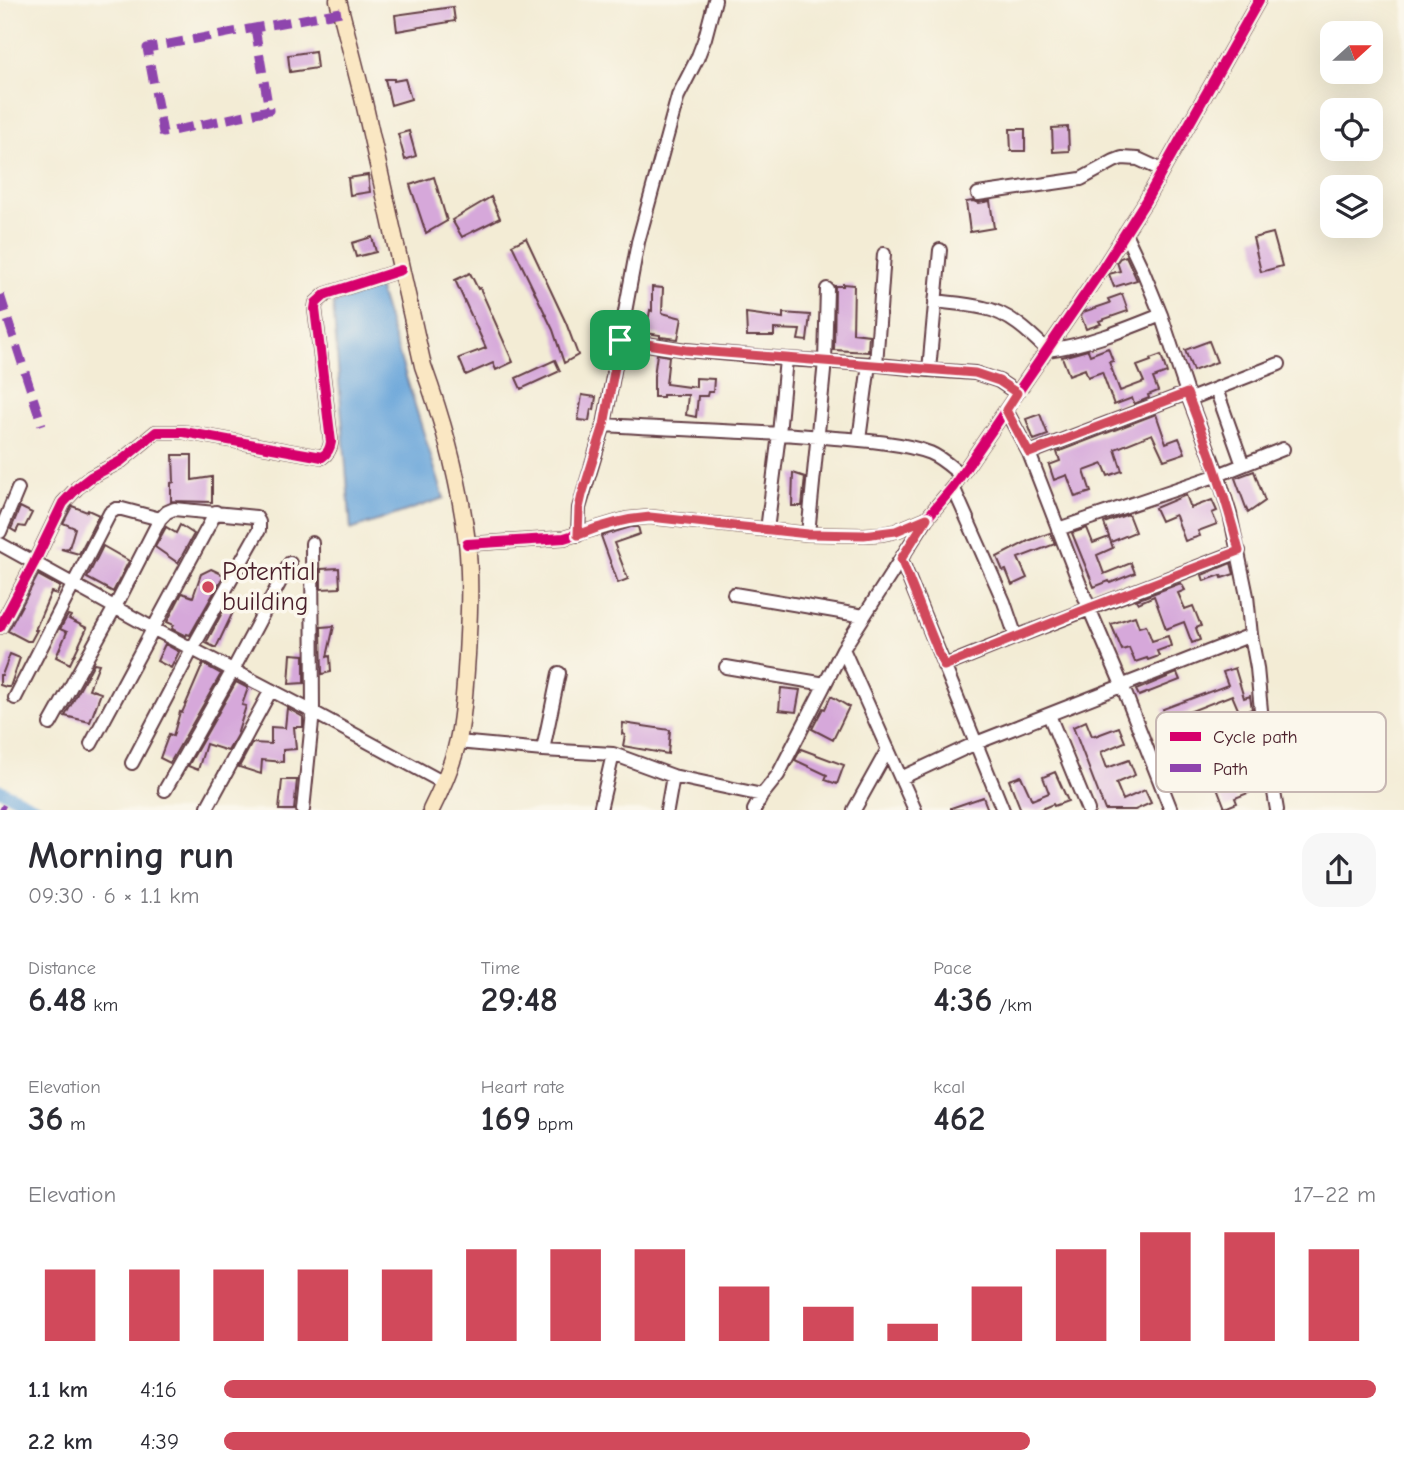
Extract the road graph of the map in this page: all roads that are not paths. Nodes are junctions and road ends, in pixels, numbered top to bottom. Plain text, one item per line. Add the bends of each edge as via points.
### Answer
1 (338, 0) edge
2 (715, 0) edge
3 (1259, 0) edge
4 (1163, 170) junction
5 (978, 194) dead end
6 (1125, 233) junction
7 (940, 250) dead end
8 (884, 254) dead end
9 (401, 270) junction
10 (827, 289) dead end
11 (935, 301) junction
12 (1161, 315) junction
13 (620, 340) junction
14 (1047, 350) junction
15 (786, 359) junction
16 (825, 361) junction
17 (872, 364) junction
18 (1279, 364) dead end
19 (929, 370) junction
20 (1216, 389) junction
21 (1017, 393) junction
22 (1188, 396) junction
23 (1006, 410) junction
24 (604, 425) junction
25 (779, 434) junction
26 (819, 436) junction
27 (859, 440) junction
28 (1283, 449) dead end
29 (1029, 453) junction
30 (1243, 465) junction
31 (961, 475) junction
32 (1218, 475) junction
33 (953, 487) junction
34 (18, 489) dead end
35 (216, 512) junction
36 (927, 518) junction
37 (160, 519) junction
38 (1058, 529) junction
39 (767, 530) junction
40 (0, 532) edge
41 (808, 534) junction
42 (578, 535) junction
43 (312, 543) dead end
44 (0, 544) edge
45 (467, 544) junction
46 (1239, 551) junction
47 (901, 559) junction
48 (34, 563) junction
49 (290, 563) dead end
50 (74, 585) junction
51 (734, 594) dead end
52 (115, 607) junction
53 (1089, 608) junction
54 (864, 616) junction
55 (0, 627) edge
56 (154, 629) junction
57 (1251, 635) junction
58 (1016, 637) junction
59 (192, 649) junction
60 (844, 649) junction
61 (944, 666) junction
62 (726, 667) dead end
63 (233, 670) junction
64 (559, 673) dead end
65 (825, 684) junction
66 (1122, 685) junction
67 (271, 691) junction
68 (15, 698) dead end
69 (313, 712) junction
70 (1261, 712) edge
71 (1049, 715) junction
72 (50, 724) dead end
73 (458, 741) junction
74 (91, 744) dead end
75 (976, 744) junction
76 (888, 749) junction
77 (543, 750) junction
78 (613, 754) junction
79 (132, 763) dead end
80 (1154, 766) joint
81 (1156, 771) edge
82 (673, 776) junction
83 (901, 778) junction
84 (444, 783) junction
85 (165, 790) dead end
86 (1164, 792) edge
87 (762, 795) junction
88 (208, 806) dead end
89 (303, 810) edge
90 (431, 810) edge
91 (600, 810) edge
92 (667, 810) edge
93 (754, 810) edge
94 (854, 810) edge
95 (915, 810) edge
96 (1003, 810) edge
97 (1088, 810) edge
98 (1171, 810) edge

1 - 9 main road
2 - 13 street via 701,48 678,96 638,242
3 - 4 street
4 - 5 street via 1138,159 1122,158 1081,179
4 - 6 street
6 - 12 street
6 - 14 street
7 - 11 street
8 - 17 street
9 - 45 main road
9 - 48 street via 326,294 316,303 331,442 322,457 184,432 156,432 131,455 91,477 63,503
10 - 16 street
11 - 14 street via 986,308 1007,317
11 - 19 street
12 - 14 street via 1077,345
12 - 22 street
13 - 15 street
13 - 24 street
14 - 21 street
15 - 16 street
15 - 25 street
16 - 17 street
16 - 26 street
17 - 19 street
17 - 27 street
18 - 20 street
19 - 21 street via 975,373
20 - 22 street
20 - 30 street
21 - 23 street
22 - 29 street
22 - 32 street
23 - 29 street
23 - 31 street
24 - 25 street
24 - 42 street via 582,495
25 - 26 street
25 - 39 street
26 - 27 street
26 - 41 street
27 - 31 street via 931,454
28 - 30 street
29 - 38 street
30 - 32 street
31 - 33 street
32 - 38 street
32 - 46 street
33 - 36 street
33 - 58 street
34 - 40 street
35 - 37 street via 174,509
35 - 56 street
35 - 59 street via 256,517 259,530
36 - 41 street via 881,534
36 - 47 street
37 - 50 street via 122,509 110,513
37 - 52 street
38 - 53 street
39 - 41 street
39 - 42 street via 650,517 627,519
42 - 45 street
43 - 69 street
44 - 48 street
45 - 73 main road via 469,616
46 - 53 street
46 - 57 street
47 - 54 street
47 - 61 street
48 - 50 street
48 - 55 street
49 - 63 street
50 - 52 street
50 - 68 street
51 - 54 street
52 - 56 street
52 - 72 street
53 - 58 street
53 - 66 street
54 - 60 street
56 - 59 street
56 - 74 street
57 - 66 street
57 - 70 street
58 - 61 street
59 - 63 street
59 - 79 street
60 - 65 street
60 - 76 street
61 - 75 street
62 - 65 street
63 - 67 street
63 - 85 street
64 - 77 street
65 - 87 street via 778,775
66 - 71 street
66 - 80 street
67 - 69 street
67 - 88 street
69 - 84 street
69 - 89 street
71 - 75 street
71 - 97 street
73 - 77 street
73 - 84 main road
75 - 83 street
75 - 96 street
76 - 83 street
76 - 94 street
77 - 78 street
78 - 82 street
78 - 91 street
80 - 81 street
82 - 87 street
82 - 92 street
83 - 95 street
84 - 90 main road
86 - 98 street
87 - 93 street

